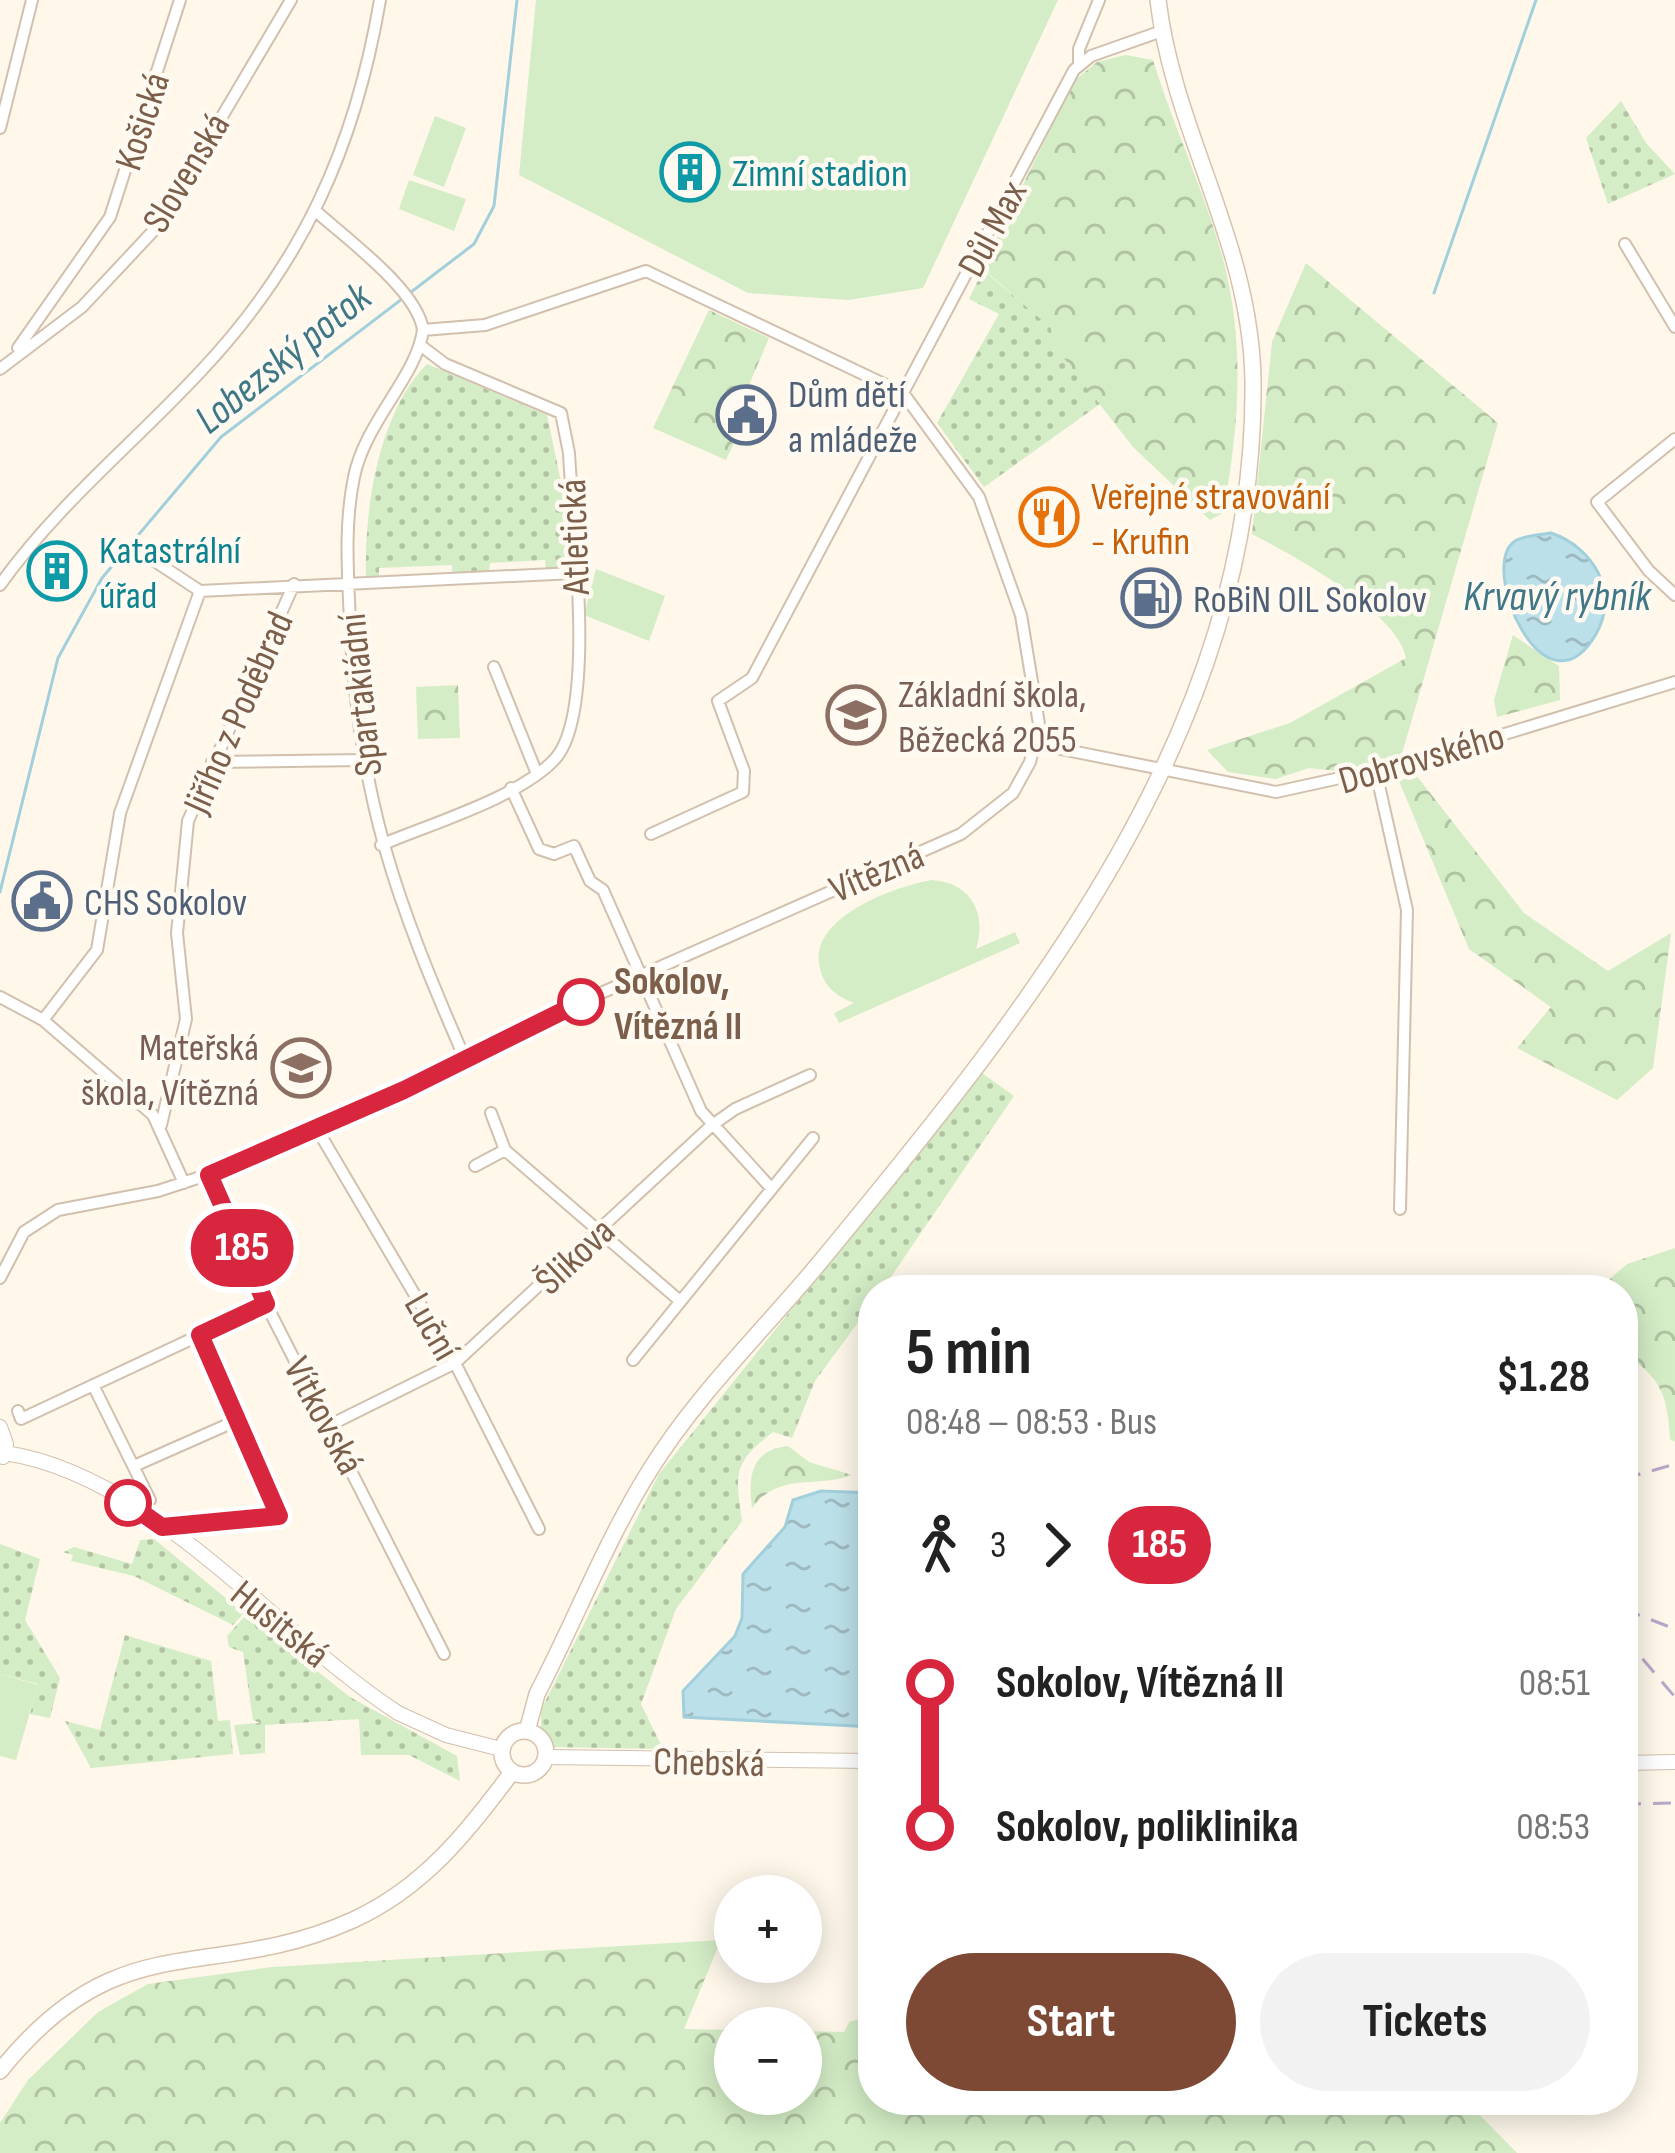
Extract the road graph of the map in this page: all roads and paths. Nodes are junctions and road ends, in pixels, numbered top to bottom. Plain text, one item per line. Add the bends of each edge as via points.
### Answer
1 (32, 0) edge
2 (180, 0) edge
3 (291, 0) edge
4 (380, 0) edge
5 (1099, 0) edge
6 (1158, 0) edge
7 (1162, 31) junction
8 (1079, 64) junction
9 (0, 127) edge
10 (318, 213) junction
11 (1625, 244) dead end
12 (1675, 327) edge
13 (423, 330) junction
14 (420, 345) junction
15 (13, 355) junction
16 (0, 369) edge
17 (903, 393) junction
18 (1675, 440) edge
19 (149, 559) dead end
20 (574, 573) junction
21 (348, 580) junction
22 (294, 584) junction
23 (0, 585) edge
24 (200, 591) junction
25 (1675, 595) edge
26 (494, 667) dead end
27 (1675, 682) edge
28 (1036, 744) junction
29 (362, 760) junction
30 (212, 762) junction
31 (1163, 772) junction
32 (1376, 772) junction
33 (537, 774) junction
34 (511, 788) junction
35 (651, 833) dead end
36 (381, 845) junction
37 (640, 977) junction
38 (0, 997) edge
39 (43, 1020) junction
40 (465, 1060) junction
41 (810, 1076) dead end
42 (491, 1113) dead end
43 (161, 1125) junction
44 (711, 1126) junction
45 (317, 1129) junction
46 (814, 1138) dead end
47 (505, 1150) junction
48 (475, 1166) dead end
49 (209, 1175) junction
50 (184, 1183) junction
51 (771, 1188) junction
52 (1400, 1209) dead end
53 (598, 1232) junction
54 (0, 1278) edge
55 (680, 1301) junction
56 (266, 1304) junction
57 (200, 1335) junction
58 (632, 1360) dead end
59 (455, 1363) junction
60 (93, 1385) junction
61 (18, 1411) dead end
62 (238, 1420) junction
63 (330, 1425) junction
64 (0, 1427) edge
65 (2, 1457) edge
66 (134, 1466) junction
67 (150, 1500) dead end
68 (162, 1527) junction
69 (539, 1529) dead end
70 (444, 1654) dead end
71 (527, 1730) junction
72 (501, 1749) junction
73 (546, 1757) junction
74 (858, 1762) edge
75 (1675, 1762) edge
76 (1638, 1763) edge
77 (512, 1772) junction
78 (0, 2071) edge

1 - 9 street
2 - 15 street, Košická via 110,217
3 - 15 street, Slovenská via 156,228 82,307
4 - 10 street via 355,115
5 - 8 street, Důl Max
6 - 7 main road
7 - 8 street
7 - 31 main road via 1235,250 1253,388 1237,543 1199,681
8 - 17 street, Důl Max
10 - 13 street via 399,290
10 - 23 street via 264,297 201,371 53,517
11 - 12 street
13 - 14 street, Spartakiádní
13 - 17 street via 485,325 646,271
14 - 20 street, Atletická via 561,413
14 - 21 street, Spartakiádní via 361,452 348,511
15 - 16 street, Slovenská
17 - 28 street, Vítězná via 974,487 999,540 1036,683
17 - 35 street via 752,678 718,701 744,771 743,792
18 - 25 street via 1597,502
19 - 24 street
20 - 21 street
20 - 33 street, Atletická via 577,716 562,751
21 - 22 street
21 - 29 street, Spartakiádní
22 - 24 street
22 - 30 street, Jiřího z Poděbrad
24 - 39 street via 120,813 98,950
26 - 33 street
27 - 32 street, Dobrovského
28 - 31 street, Dobrovského
28 - 37 street, Vítězná via 1013,793 962,834
29 - 30 street
29 - 36 street, Spartakiádní
30 - 43 street, Jiřího z Poděbrad via 186,828 177,933 187,1003
31 - 32 street, Dobrovského via 1276,792
31 - 71 main road via 1089,912 997,1045 649,1471 537,1694
32 - 52 street via 1407,910
33 - 34 street, Atletická
34 - 36 street, Atletická
34 - 37 street via 538,849 554,854 574,846 603,890
36 - 40 street, Spartakiádní
37 - 40 street, Vítězná
37 - 44 street
38 - 39 street
39 - 43 street
40 - 45 street, Vítězná
41 - 44 street, Šlikova
42 - 47 street
43 - 50 street
44 - 51 street
44 - 53 street, Šlikova
45 - 49 street, Vítězná
45 - 59 street, Luční
46 - 51 street
47 - 48 street
47 - 53 street
49 - 50 street, Vítězná
49 - 56 street, Vítkovská
50 - 54 street, Vítězná via 49,1214 24,1232
51 - 55 street
53 - 55 street
53 - 59 street, Šlikova
55 - 58 street
56 - 57 street
56 - 63 street, Vítkovská
57 - 60 street
57 - 62 street
59 - 63 street, Šlikova
59 - 69 street, Luční
60 - 61 street via 21,1418
60 - 66 street
62 - 66 street
62 - 68 street via 279,1516
63 - 70 street, Vítkovská
64 - 65 street, Husitská
65 - 68 street, Husitská via 61,1467
66 - 67 street
68 - 72 street, Husitská via 398,1713
71 - 72 main road via 511,1734
71 - 73 main road via 542,1740
72 - 77 main road
73 - 74 street, Chebská
73 - 77 main road via 536,1772
75 - 76 street
77 - 78 main road via 451,1851 394,1898 310,1935 112,1977 55,2013

